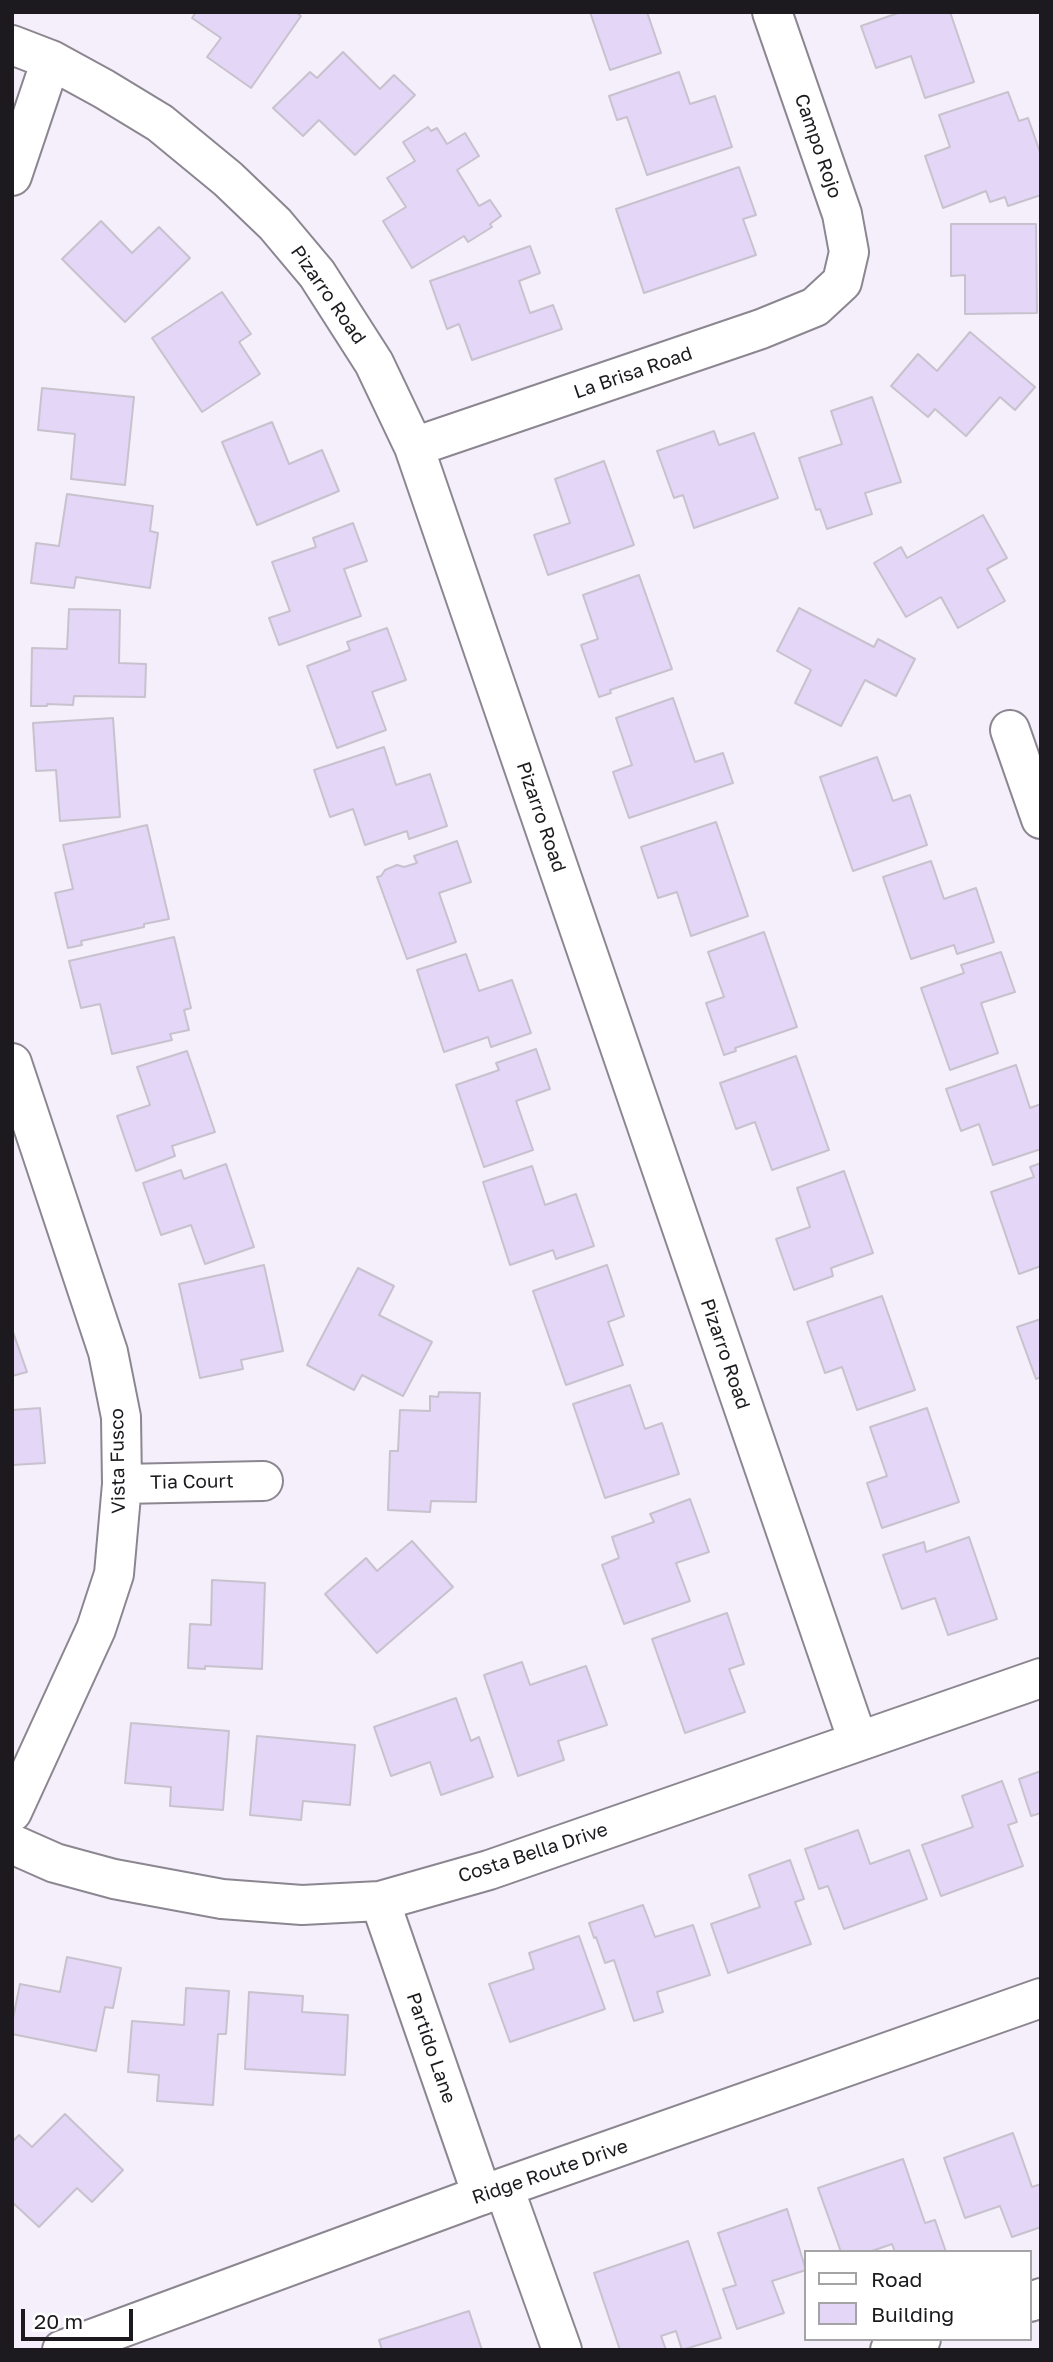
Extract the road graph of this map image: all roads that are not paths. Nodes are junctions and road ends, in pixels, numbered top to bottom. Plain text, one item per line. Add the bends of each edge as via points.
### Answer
1 (772, 12) edge
2 (12, 45) edge
3 (51, 60) junction
4 (12, 176) edge
5 (842, 282) joint
6 (414, 447) junction
7 (1010, 730) dead end
8 (1041, 819) edge
9 (12, 1063) edge
10 (262, 1481) dead end
11 (122, 1484) junction
12 (1041, 1678) edge
13 (858, 1741) junction
14 (12, 1812) edge
15 (12, 1844) edge
16 (380, 1901) junction
17 (1041, 1998) edge
18 (493, 2192) junction
19 (915, 2341) edge
20 (62, 2350) edge
21 (562, 2350) edge
22 (890, 2350) edge

1 - 5 street, Campo Rojo via 842,214 849,252
2 - 3 street, Pizarro Road
3 - 4 street
3 - 6 street, Pizarro Road via 160,123 275,224 317,274 374,363
5 - 6 street, La Brisa Road via 815,307 761,329
6 - 13 street, Pizarro Road
7 - 8 street
9 - 11 street, Vista Fusco via 108,1352 121,1417
10 - 11 street, Tia Court
11 - 14 street, Vista Fusco via 114,1574 96,1629
12 - 13 street, Costa Bella Drive
13 - 16 street, Costa Bella Drive via 489,1870
15 - 16 street, Costa Bella Drive via 55,1863 114,1879 222,1899 302,1905
16 - 18 street, Partido Lane
17 - 18 street, Ridge Route Drive
18 - 20 street, Ridge Route Drive
18 - 21 street, Partido Lane
19 - 22 street

